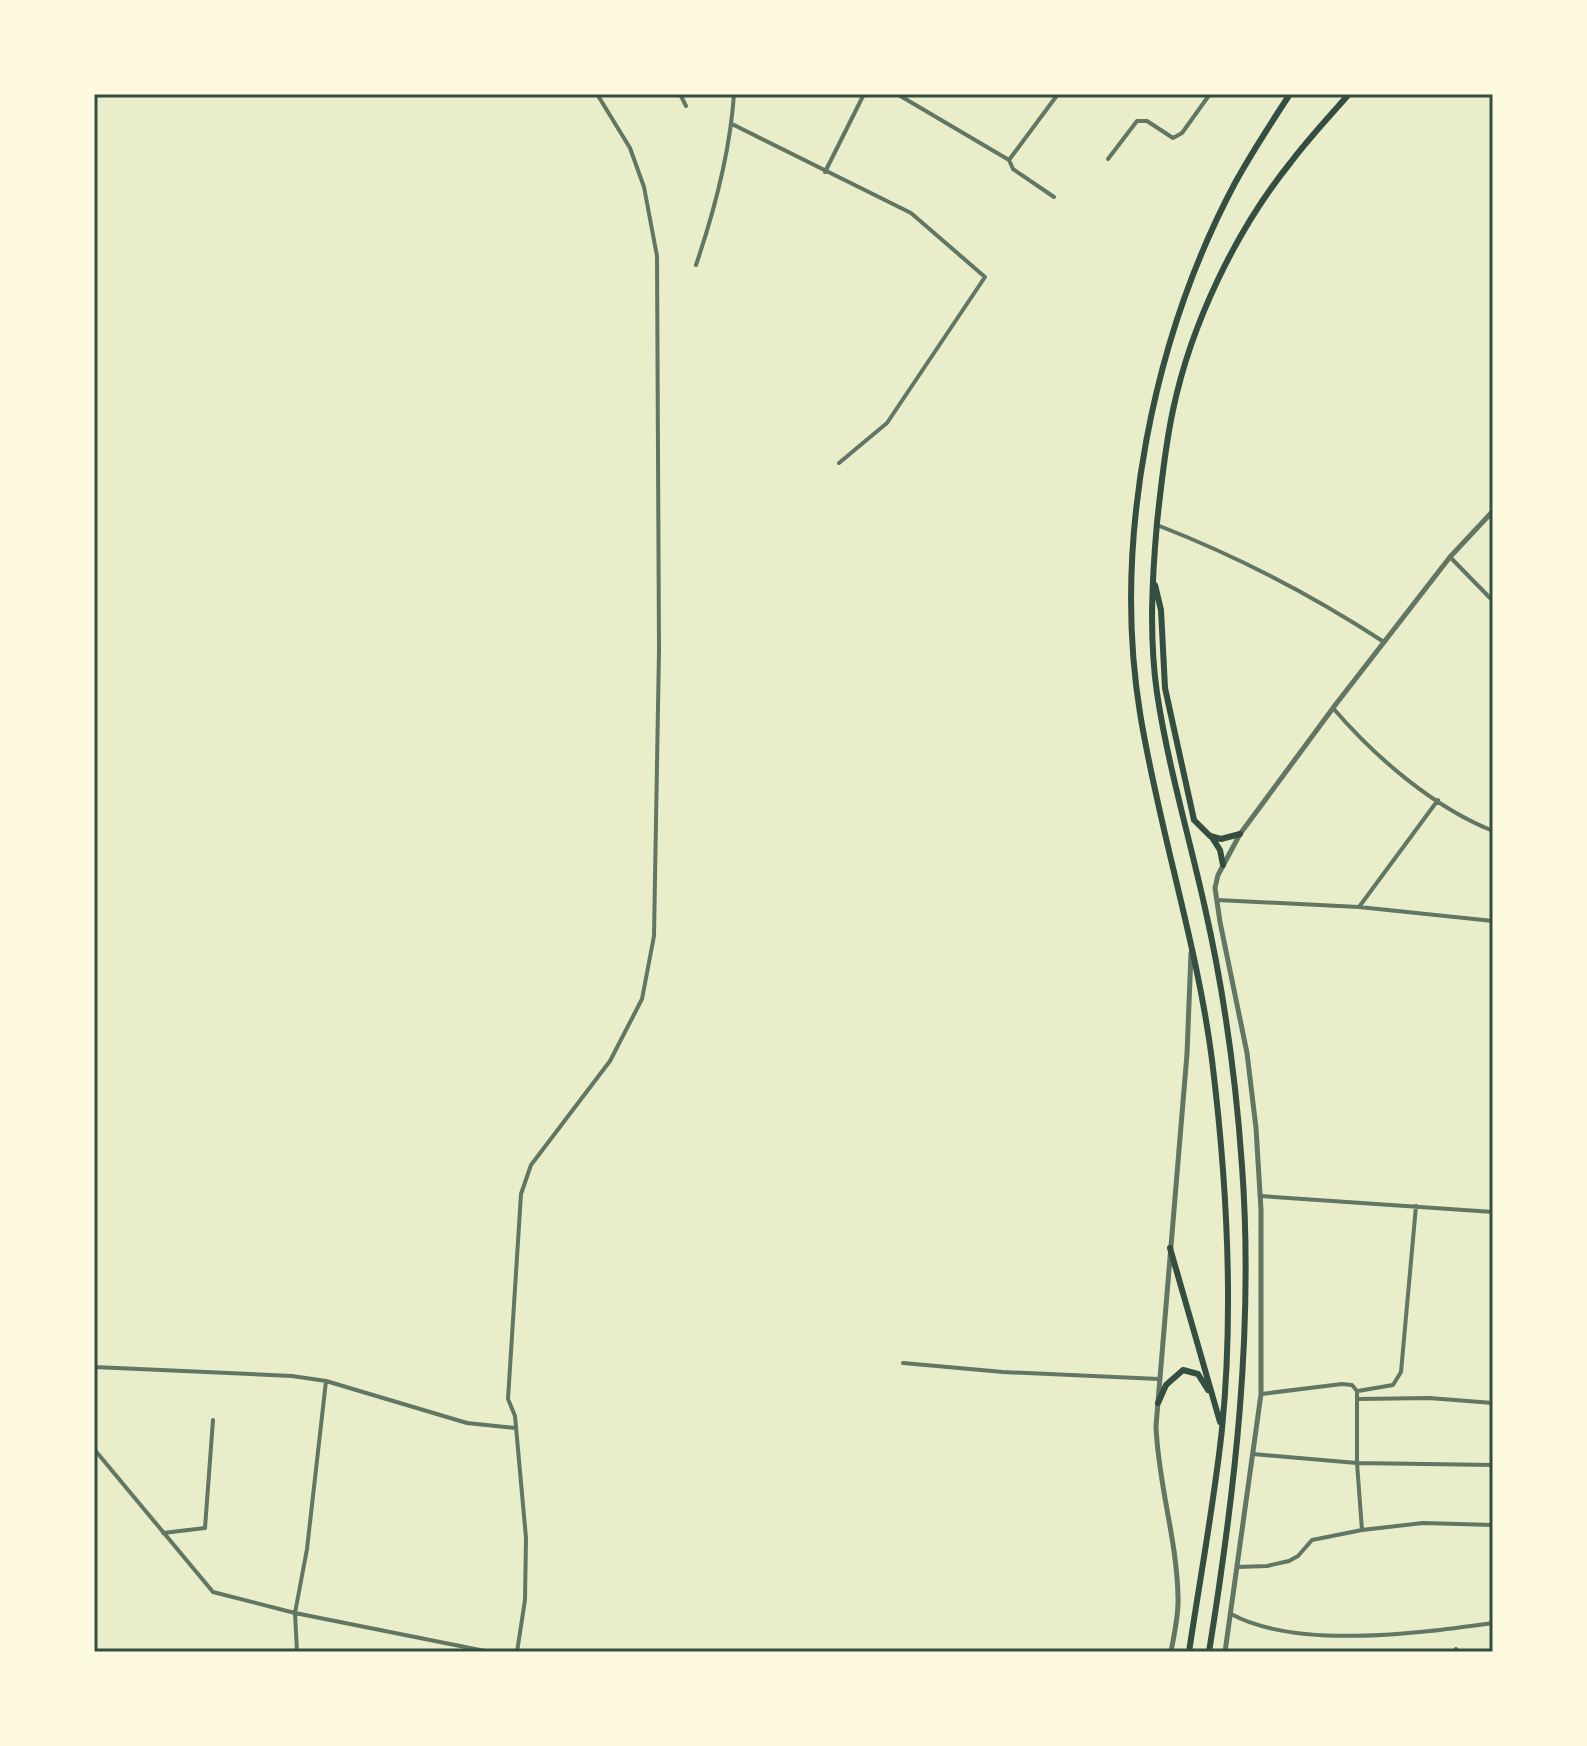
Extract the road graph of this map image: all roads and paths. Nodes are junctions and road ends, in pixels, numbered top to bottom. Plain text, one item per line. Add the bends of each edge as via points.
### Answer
1 (597, 94) edge
2 (680, 94) edge
3 (734, 94) edge
4 (864, 94) edge
5 (897, 94) edge
6 (1058, 94) edge
7 (1210, 94) edge
8 (1290, 94) edge
9 (1349, 94) edge
10 (686, 106) dead end
11 (732, 124) junction
12 (1108, 159) dead end
13 (1009, 160) junction
14 (825, 172) junction
15 (1054, 197) dead end
16 (696, 265) dead end
17 (839, 463) dead end
18 (1493, 511) edge
19 (1157, 525) junction
20 (1450, 557) junction
21 (1153, 575) junction
22 (1493, 601) edge
23 (1384, 642) junction
24 (1333, 708) junction
25 (1438, 800) junction
26 (1493, 831) edge
27 (1240, 834) junction
28 (1210, 836) junction
29 (1223, 865) junction
30 (1217, 900) junction
31 (1359, 907) junction
32 (1493, 921) edge
33 (1191, 947) junction
34 (1260, 1196) junction
35 (1416, 1206) junction
36 (1493, 1212) edge
37 (1170, 1248) junction
38 (903, 1363) dead end
39 (94, 1367) edge
40 (1159, 1379) junction
41 (326, 1381) junction
42 (1357, 1391) junction
43 (1261, 1394) junction
44 (1213, 1397) junction
45 (1359, 1399) junction
46 (1158, 1403) junction
47 (1493, 1403) edge
48 (213, 1420) dead end
49 (516, 1428) junction
50 (1222, 1428) junction
51 (94, 1449) edge
52 (1253, 1454) junction
53 (1357, 1463) junction
54 (1493, 1465) edge
55 (1493, 1525) edge
56 (1362, 1530) junction
57 (163, 1533) junction
58 (1237, 1567) junction
59 (295, 1613) junction
60 (1231, 1614) junction
61 (1493, 1623) edge
62 (297, 1652) edge
63 (490, 1652) edge
64 (517, 1652) edge
65 (1171, 1652) edge
66 (1189, 1652) edge
67 (1209, 1652) edge
68 (1225, 1652) edge

1 - 49 street via 630,148 644,187 657,256 654,936 642,999 610,1061 531,1165 521,1194 508,1399
2 - 10 street
3 - 11 street
4 - 14 street
5 - 13 street
6 - 13 street
7 - 12 street via 1182,133 1173,138 1147,121 1137,121
8 - 33 highway via 1234,185 1187,296 1149,430 1134,532 1132,624 1140,714
9 - 19 highway via 1282,174 1213,290 1174,405
11 - 14 street
11 - 16 street via 716,205
13 - 15 street via 1013,169
14 - 17 street via 911,213 985,277 887,423
18 - 20 street
19 - 21 highway
19 - 23 street via 1279,578
20 - 22 street
20 - 23 street
21 - 28 highway via 1161,610 1165,688 1194,820
21 - 67 highway via 1157,691 1225,1011 1242,1165 1247,1280 1243,1381
23 - 24 street
24 - 25 street via 1378,756
24 - 27 street
25 - 26 street via 1463,819
25 - 31 street
27 - 28 highway
27 - 29 street
28 - 29 highway
29 - 30 street
30 - 31 street
30 - 34 street via 1247,1053
31 - 32 street
33 - 37 street
33 - 50 highway via 1212,1058 1220,1143 1228,1284
34 - 35 street
34 - 43 street
35 - 36 street
35 - 42 street via 1401,1372 1393,1385
37 - 40 street
37 - 44 highway
38 - 40 street
39 - 41 street
40 - 46 street
41 - 49 street via 467,1423
41 - 59 street
42 - 43 street via 1342,1384
42 - 45 street
43 - 52 street
44 - 46 highway via 1198,1374 1183,1370 1166,1385
44 - 50 highway
45 - 47 street
45 - 53 street
46 - 65 street via 1157,1449 1177,1577
48 - 57 street via 205,1528
49 - 64 street via 526,1538
50 - 66 highway
51 - 57 street
52 - 53 street
52 - 58 street
53 - 54 street
53 - 56 street
55 - 56 street via 1423,1523
56 - 58 street via 1312,1540 1289,1561
57 - 59 street via 213,1592
58 - 60 street
59 - 62 street
59 - 63 street
60 - 61 street via 1269,1629 1353,1636
60 - 68 street

